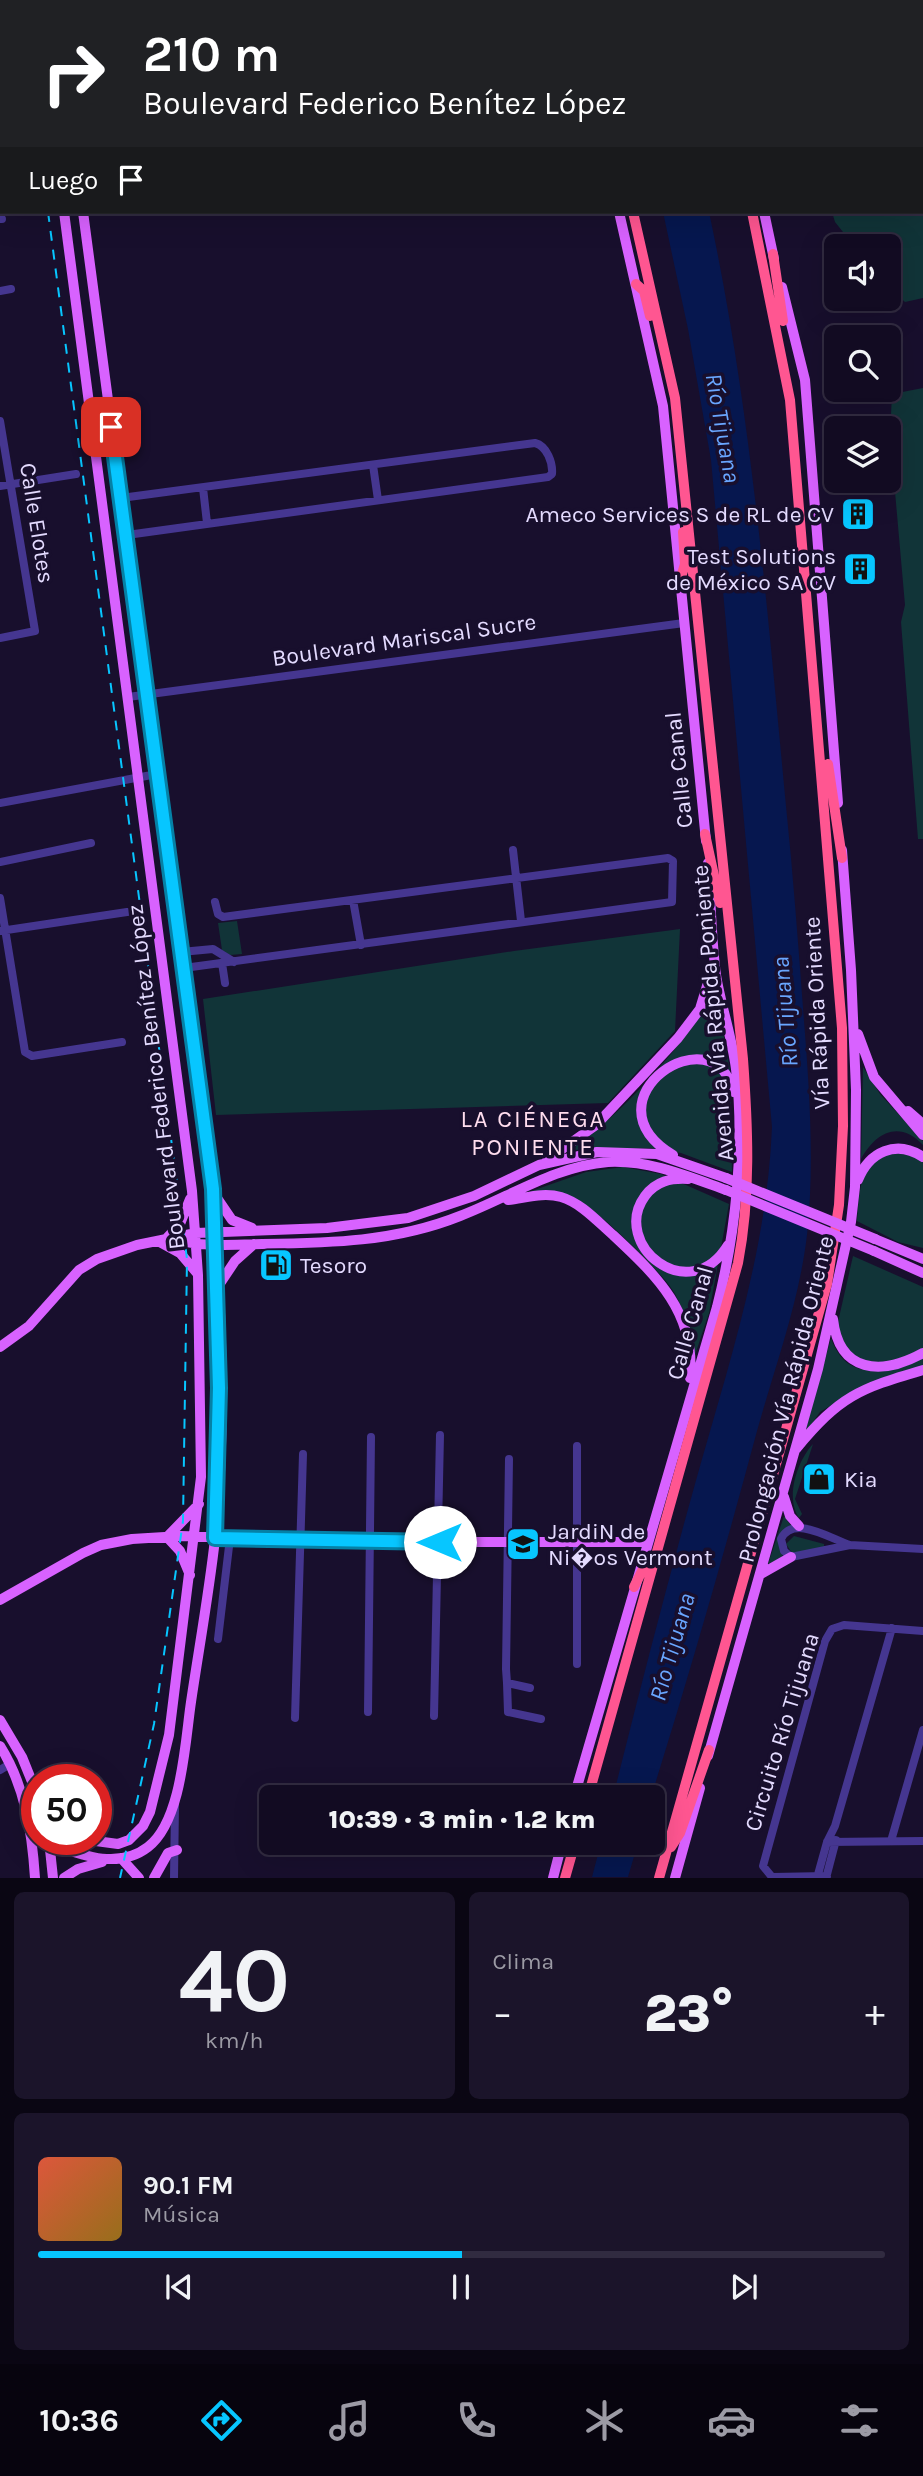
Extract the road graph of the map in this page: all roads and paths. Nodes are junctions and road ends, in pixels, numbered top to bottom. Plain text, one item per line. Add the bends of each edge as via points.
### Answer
1 (64, 214) edge
2 (83, 214) edge
3 (619, 214) edge
4 (633, 214) edge
5 (752, 214) edge
6 (764, 214) edge
7 (773, 254) junction
8 (636, 284) junction
9 (11, 289) dead end
10 (0, 291) edge
11 (675, 398) junction
12 (790, 400) junction
13 (0, 421) edge
14 (373, 465) junction
15 (76, 474) dead end
16 (685, 481) junction
17 (11, 484) junction
18 (0, 486) edge
19 (203, 488) junction
20 (121, 498) junction
21 (378, 500) junction
22 (207, 523) junction
23 (127, 535) junction
24 (682, 574) junction
25 (684, 622) junction
26 (0, 638) edge
27 (814, 671) junction
28 (148, 694) junction
29 (128, 697) junction
30 (158, 774) junction
31 (138, 778) junction
32 (0, 803) edge
33 (705, 834) junction
34 (91, 843) dead end
35 (513, 850) dead end
36 (842, 858) junction
37 (0, 862) edge
38 (517, 878) junction
39 (0, 898) edge
40 (353, 900) junction
41 (215, 902) dead end
42 (127, 912) dead end
43 (521, 921) junction
44 (4, 931) edge
45 (361, 945) junction
46 (181, 952) junction
47 (715, 955) junction
48 (731, 957) junction
49 (234, 962) junction
50 (222, 963) junction
51 (184, 968) junction
52 (225, 983) dead end
53 (854, 1020) junction
54 (122, 1042) dead end
55 (891, 1099) junction
56 (738, 1115) junction
57 (923, 1124) edge
58 (923, 1135) edge
59 (923, 1157) edge
60 (689, 1164) junction
61 (540, 1165) junction
62 (698, 1180) junction
63 (855, 1187) junction
64 (213, 1189) junction
65 (192, 1191) junction
66 (497, 1202) junction
67 (255, 1230) junction
68 (216, 1232) junction
69 (196, 1233) junction
70 (165, 1240) junction
71 (731, 1242) junction
72 (217, 1244) junction
73 (254, 1244) junction
74 (197, 1246) junction
75 (895, 1247) junction
76 (923, 1250) edge
77 (923, 1259) edge
78 (897, 1261) junction
79 (923, 1273) edge
80 (198, 1275) junction
81 (923, 1279) edge
82 (219, 1285) junction
83 (833, 1312) junction
84 (0, 1347) edge
85 (923, 1353) edge
86 (923, 1370) edge
87 (200, 1386) junction
88 (219, 1388) junction
89 (686, 1405) junction
90 (440, 1435) dead end
91 (371, 1437) dead end
92 (577, 1446) dead end
93 (794, 1452) junction
94 (303, 1454) dead end
95 (509, 1459) dead end
96 (784, 1491) junction
97 (670, 1501) junction
98 (199, 1504) junction
99 (799, 1526) junction
100 (167, 1537) junction
101 (196, 1537) junction
102 (215, 1538) junction
103 (230, 1538) junction
104 (301, 1540) junction
105 (578, 1541) junction
106 (369, 1542) junction
107 (440, 1542) junction
108 (509, 1542) junction
109 (646, 1542) junction
110 (850, 1545) junction
111 (923, 1549) edge
112 (790, 1557) junction
113 (191, 1575) junction
114 (761, 1575) junction
115 (634, 1587) junction
116 (0, 1600) edge
117 (892, 1628) junction
118 (923, 1631) edge
119 (218, 1639) dead end
120 (577, 1664) dead end
121 (507, 1684) junction
122 (530, 1688) dead end
123 (368, 1712) dead end
124 (434, 1716) dead end
125 (295, 1718) dead end
126 (541, 1719) dead end
127 (0, 1720) edge
128 (923, 1730) edge
129 (0, 1746) edge
130 (709, 1750) junction
131 (10, 1764) junction
132 (25, 1764) edge
133 (0, 1770) edge
134 (578, 1785) edge
135 (591, 1785) edge
136 (21, 1791) edge
137 (175, 1799) junction
138 (923, 1841) edge
139 (831, 1842) junction
140 (891, 1842) junction
141 (112, 1843) edge
142 (177, 1850) junction
143 (34, 1855) edge
144 (51, 1855) edge
145 (86, 1855) edge
146 (559, 1855) edge
147 (572, 1855) edge
148 (665, 1855) junction
149 (121, 1858) junction
150 (109, 1860) junction
151 (822, 1876) edge
152 (35, 1878) edge
153 (53, 1878) edge
154 (64, 1878) edge
155 (139, 1878) edge
156 (154, 1878) edge
157 (174, 1878) edge
158 (553, 1878) edge
159 (565, 1878) edge
160 (659, 1878) edge
161 (676, 1878) edge

1 - 29 main road, Boulevard Federico Benítez López
2 - 20 main road, Boulevard Federico Benítez López
3 - 8 main road, Calle Canal
4 - 11 highway, Avenida Vía Rápida Poniente
5 - 12 highway, Vía Rápida Oriente
6 - 7 main road, Prolongación Vía Rápida Oriente
7 - 12 highway via 792,367
7 - 36 main road, Prolongación Vía Rápida Oriente via 805,380
8 - 11 highway via 644,291 668,388
8 - 24 main road, Calle Canal via 663,406
9 - 10 street
11 - 16 highway, Avenida Vía Rápida Poniente
12 - 27 highway, Vía Rápida Oriente
13 - 17 street, Calle Elotes
14 - 19 street
14 - 21 street
14 - 21 street via 536,443 545,449 552,467 548,477
15 - 17 street
16 - 24 highway
16 - 48 highway, Avenida Vía Rápida Poniente
17 - 18 street
17 - 26 street, Calle Elotes via 35,631
19 - 20 street
19 - 22 street
20 - 23 main road, Boulevard Federico Benítez López
21 - 22 street
22 - 23 street
23 - 28 main road, Boulevard Federico Benítez López
24 - 25 main road, Calle Canal
25 - 28 street, Boulevard Mariscal Sucre
25 - 33 main road, Calle Canal
27 - 36 highway
27 - 148 highway, Vía Rápida Oriente via 842,1028 839,1205 815,1329
28 - 29 street, Boulevard Mariscal Sucre
28 - 30 main road, Boulevard Federico Benítez López
29 - 31 main road, Boulevard Federico Benítez López
30 - 31 street
30 - 46 main road, Boulevard Federico Benítez López
31 - 32 street
31 - 65 main road, Boulevard Federico Benítez López
33 - 47 main road, Calle Canal
33 - 48 highway
34 - 37 street
35 - 38 street
36 - 53 main road, Prolongación Vía Rápida Oriente
38 - 40 street
38 - 43 street
38 - 43 street via 668,858 673,861 671,902
39 - 44 street
40 - 41 street via 223,917
40 - 45 street
42 - 44 street
43 - 45 street
44 - 54 street via 25,1052 33,1056
45 - 49 street
46 - 49 street via 213,949
46 - 51 main road, Boulevard Federico Benítez López
47 - 56 main road, Calle Canal via 736,1069
47 - 61 main road via 700,1009 678,1038 596,1125
48 - 97 highway, Avenida Vía Rápida Poniente via 748,1119 743,1239
49 - 50 street
50 - 51 street
50 - 52 street
51 - 64 main road, Boulevard Federico Benítez López
53 - 55 main road via 869,1066
53 - 63 main road, Prolongación Vía Rápida Oriente
55 - 57 main road
55 - 58 main road
56 - 60 main road via 733,1087 717,1065 690,1058 663,1071 648,1089 642,1120 655,1142
56 - 71 main road, Calle Canal
59 - 63 main road via 905,1149 881,1152 868,1161
60 - 61 main road via 657,1154 617,1151
60 - 75 main road, bridge
61 - 67 main road via 427,1214 327,1228
62 - 66 main road via 648,1165 607,1163 568,1170
62 - 71 main road via 669,1179 648,1192 636,1215 642,1242 666,1267 683,1273 709,1267
62 - 78 main road, bridge
63 - 83 main road, Prolongación Vía Rápida Oriente
64 - 67 main road via 232,1220
64 - 68 main road, Boulevard Federico Benítez López
65 - 69 main road, Boulevard Federico Benítez López
65 - 70 main road via 184,1218
66 - 73 main road via 433,1226 382,1238
66 - 89 main road via 535,1195 574,1203 659,1279 687,1332 691,1364
67 - 68 main road
68 - 69 main road
68 - 72 main road, Boulevard Federico Benítez López
69 - 70 main road
69 - 74 main road, Boulevard Federico Benítez López
70 - 74 main road
70 - 80 main road
70 - 84 main road via 112,1252 79,1270 29,1326
71 - 89 main road, Calle Canal via 717,1307
72 - 73 main road
72 - 74 main road
72 - 82 main road, Boulevard Federico Benítez López
73 - 82 main road
74 - 80 main road, Boulevard Federico Benítez López
75 - 76 main road
75 - 77 main road
78 - 79 main road
78 - 81 main road
80 - 87 main road, Boulevard Federico Benítez López
82 - 88 main road, Boulevard Federico Benítez López
83 - 85 main road via 838,1343 859,1363 888,1366
83 - 93 main road, Prolongación Vía Rápida Oriente
86 - 93 main road via 871,1387 835,1406
87 - 88 main road
87 - 98 main road, Boulevard Federico Benítez López
88 - 102 main road, Boulevard Federico Benítez López
89 - 109 main road
90 - 107 street
91 - 106 street
92 - 105 street
93 - 96 main road, Prolongación Vía Rápida Oriente
94 - 104 street
95 - 108 street
96 - 99 main road via 787,1510
96 - 114 main road, Prolongación Vía Rápida Oriente
97 - 115 highway
97 - 135 highway, Avenida Vía Rápida Poniente
98 - 100 main road
98 - 101 main road, Boulevard Federico Benítez López
99 - 110 street
99 - 112 street via 781,1537 782,1548
100 - 101 main road
100 - 113 main road via 180,1551
100 - 116 main road via 102,1545
101 - 102 main road
101 - 113 main road, Boulevard Federico Benítez López
102 - 103 main road
102 - 137 main road, Boulevard Federico Benítez López
103 - 104 main road
103 - 119 street
104 - 106 main road
104 - 125 street
105 - 108 main road
105 - 109 main road
105 - 120 street
106 - 107 main road
106 - 123 street
107 - 108 main road
107 - 124 street
108 - 121 street
109 - 115 main road
110 - 111 street
110 - 112 street
112 - 114 main road
113 - 141 main road, Boulevard Federico Benítez López via 169,1735 147,1820 129,1840
114 - 130 main road, Prolongación Vía Rápida Oriente
115 - 134 main road
117 - 118 street, Circuito Río Tijuana
117 - 139 street
117 - 151 street, Circuito Río Tijuana via 844,1625 832,1629 825,1641 762,1866 772,1877
121 - 122 street
121 - 126 street via 508,1712
127 - 132 main road
128 - 140 street
129 - 131 main road
130 - 148 highway via 680,1833
130 - 161 main road, Prolongación Vía Rápida Oriente
131 - 133 street
131 - 136 main road
137 - 142 street
137 - 149 main road, Boulevard Federico Benítez López via 158,1838 140,1853
138 - 140 street
139 - 140 street
139 - 151 street
142 - 156 main road via 168,1853
142 - 157 street
143 - 152 main road
144 - 153 main road
145 - 150 main road, Boulevard Federico Benítez López
146 - 158 main road
147 - 159 highway
148 - 160 highway, Vía Rápida Oriente
149 - 150 main road, Boulevard Federico Benítez López
149 - 155 main road
150 - 154 main road

